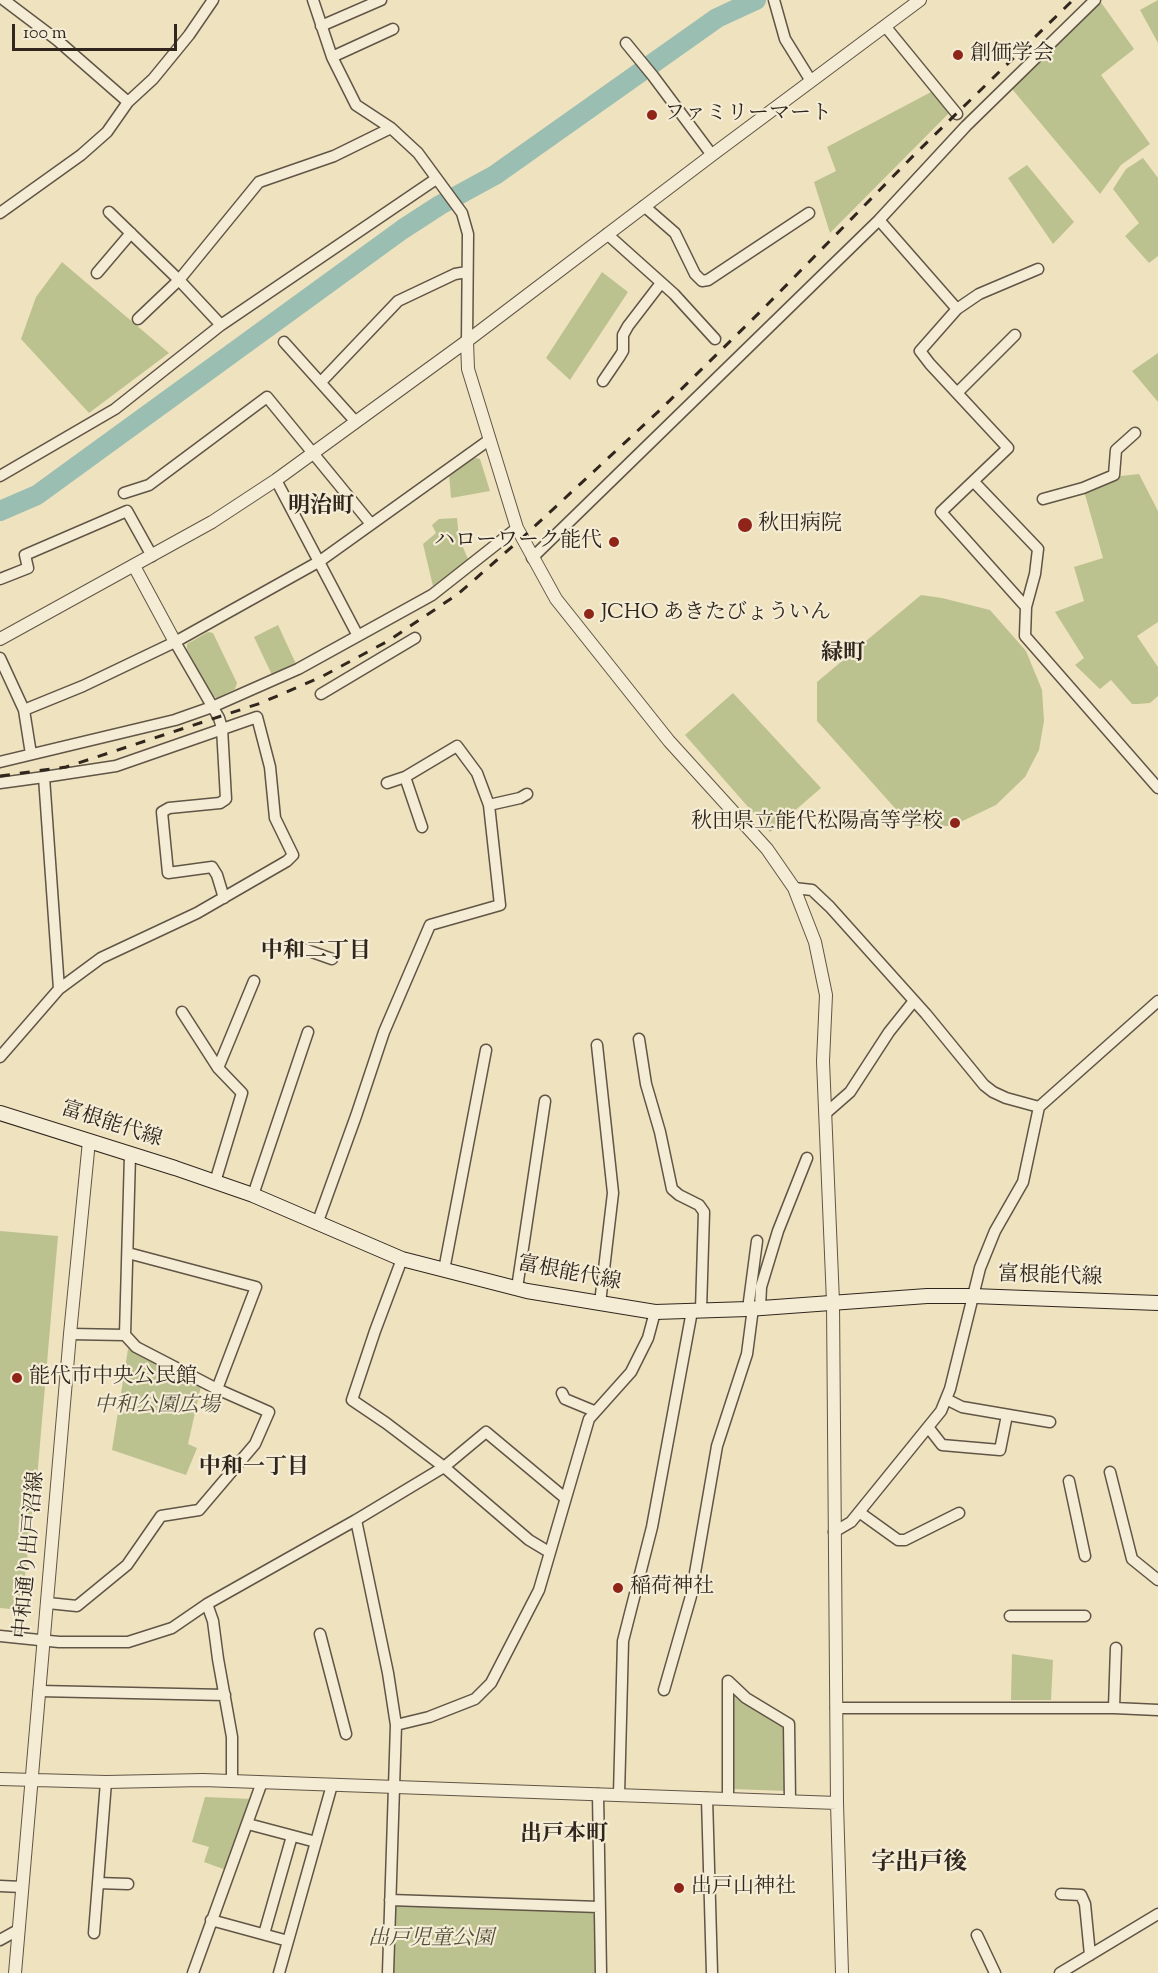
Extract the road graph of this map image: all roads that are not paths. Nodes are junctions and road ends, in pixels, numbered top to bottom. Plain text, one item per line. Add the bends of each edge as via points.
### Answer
1 (4, 0) edge
2 (213, 0) edge
3 (313, 0) edge
4 (381, 0) edge
5 (774, 0) edge
6 (920, 0) edge
7 (1095, 0) edge
8 (321, 26) junction
9 (885, 26) junction
10 (393, 29) dead end
11 (626, 43) dead end
12 (332, 57) junction
13 (811, 81) junction
14 (128, 102) junction
15 (957, 114) dead end
16 (391, 128) junction
17 (712, 155) junction
18 (439, 182) junction
19 (644, 206) junction
20 (109, 212) dead end
21 (0, 213) edge
22 (809, 213) dead end
23 (879, 220) junction
24 (131, 233) junction
25 (607, 234) junction
26 (1038, 269) dead end
27 (466, 272) junction
28 (96, 273) dead end
29 (179, 280) junction
30 (661, 282) junction
31 (957, 309) junction
32 (138, 320) dead end
33 (221, 325) junction
34 (1016, 335) dead end
35 (715, 339) dead end
36 (467, 341) junction
37 (284, 342) dead end
38 (603, 381) dead end
39 (321, 382) junction
40 (957, 393) junction
41 (355, 421) junction
42 (1135, 433) dead end
43 (489, 440) junction
44 (313, 452) junction
45 (0, 476) edge
46 (276, 480) junction
47 (974, 482) junction
48 (124, 493) dead end
49 (1043, 499) dead end
50 (371, 524) junction
51 (517, 528) junction
52 (152, 556) junction
53 (532, 558) junction
54 (320, 561) junction
55 (134, 566) junction
56 (0, 579) edge
57 (1026, 607) junction
58 (358, 636) junction
59 (415, 638) dead end
60 (0, 639) edge
61 (175, 642) junction
62 (0, 658) edge
63 (321, 694) dead end
64 (212, 707) junction
65 (24, 711) junction
66 (222, 728) junction
67 (31, 754) junction
68 (0, 762) edge
69 (44, 777) junction
70 (405, 777) junction
71 (0, 783) edge
72 (387, 783) dead end
73 (1158, 788) edge
74 (527, 794) dead end
75 (489, 805) junction
76 (422, 827) dead end
77 (794, 888) junction
78 (224, 898) junction
79 (301, 948) dead end
80 (332, 959) dead end
81 (254, 981) dead end
82 (59, 989) junction
83 (1158, 1001) edge
84 (913, 1002) junction
85 (182, 1012) dead end
86 (308, 1032) dead end
87 (639, 1039) dead end
88 (597, 1045) dead end
89 (486, 1050) dead end
90 (0, 1057) edge
91 (218, 1068) junction
92 (545, 1101) dead end
93 (1039, 1107) junction
94 (0, 1113) edge
95 (826, 1113) junction
96 (88, 1141) junction
97 (130, 1155) junction
98 (807, 1158) dead end
99 (215, 1182) junction
100 (253, 1195) junction
101 (317, 1224) junction
102 (758, 1241) dead end
103 (128, 1253) junction
104 (402, 1259) junction
105 (444, 1270) junction
106 (517, 1288) junction
107 (973, 1296) junction
108 (833, 1302) junction
109 (600, 1303) junction
110 (1158, 1303) edge
111 (754, 1308) junction
112 (696, 1311) junction
113 (655, 1312) junction
114 (70, 1334) junction
115 (125, 1335) junction
116 (217, 1389) junction
117 (562, 1393) dead end
118 (946, 1399) junction
119 (594, 1411) junction
120 (1007, 1415) junction
121 (1050, 1422) dead end
122 (928, 1427) junction
123 (444, 1467) junction
124 (1110, 1472) dead end
125 (1069, 1481) dead end
126 (565, 1498) junction
127 (859, 1512) junction
128 (959, 1513) dead end
129 (356, 1520) junction
130 (834, 1532) junction
131 (549, 1552) junction
132 (1085, 1556) dead end
133 (1158, 1580) edge
134 (48, 1603) junction
135 (207, 1604) junction
136 (1010, 1616) dead end
137 (1085, 1616) dead end
138 (320, 1634) dead end
139 (0, 1636) edge
140 (44, 1639) junction
141 (1116, 1648) dead end
142 (664, 1690) dead end
143 (39, 1691) junction
144 (225, 1695) junction
145 (836, 1708) junction
146 (1114, 1708) junction
147 (1158, 1710) edge
148 (396, 1725) junction
149 (346, 1734) dead end
150 (0, 1779) edge
151 (31, 1780) junction
152 (232, 1781) junction
153 (106, 1782) junction
154 (262, 1782) junction
155 (332, 1785) junction
156 (394, 1787) junction
157 (598, 1794) junction
158 (619, 1795) junction
159 (707, 1798) junction
160 (728, 1799) junction
161 (790, 1801) junction
162 (837, 1803) junction
163 (248, 1824) junction
164 (292, 1836) junction
165 (316, 1842) junction
166 (98, 1883) junction
167 (128, 1884) dead end
168 (0, 1886) edge
169 (22, 1887) junction
170 (1061, 1894) dead end
171 (390, 1900) junction
172 (599, 1907) junction
173 (1158, 1914) edge
174 (211, 1920) junction
175 (18, 1930) junction
176 (94, 1933) dead end
177 (264, 1934) junction
178 (977, 1935) dead end
179 (0, 1940) edge
180 (288, 1941) junction
181 (1090, 1955) junction
182 (15, 1973) edge
183 (193, 1973) edge
184 (279, 1973) edge
185 (388, 1973) edge
186 (601, 1973) edge
187 (712, 1973) edge
188 (842, 1973) edge
189 (995, 1973) edge
190 (1060, 1973) edge

1 - 14 street
2 - 14 street via 153,79
3 - 8 street
4 - 8 street
5 - 13 street via 785,39
6 - 9 street
7 - 23 street via 966,126
8 - 12 street
9 - 13 street
9 - 15 street
10 - 12 street
11 - 17 street
12 - 16 street via 356,105
13 - 17 street
14 - 21 street via 107,132 81,155
16 - 18 street via 418,153
16 - 29 street via 334,156 259,182
17 - 19 street
18 - 27 street via 462,213 468,234
18 - 33 street
19 - 22 street via 675,233 702,281
19 - 25 street
20 - 24 street
23 - 31 street
23 - 53 street
24 - 28 street
24 - 29 street
25 - 30 street
25 - 36 street
26 - 31 street via 979,294
27 - 36 street
27 - 39 street via 398,301
29 - 32 street
29 - 33 street
30 - 35 street
30 - 38 street via 628,326 623,335 623,351
31 - 40 street via 920,351
33 - 45 street via 115,409
34 - 40 street
36 - 41 street
36 - 43 street via 468,369
37 - 39 street
39 - 41 street
40 - 47 street via 1008,448
41 - 44 street
42 - 49 street via 1116,450 1114,475
43 - 50 street
43 - 51 street
44 - 46 street
44 - 48 street via 267,397 149,485
44 - 50 street
46 - 52 street
46 - 54 street
47 - 57 street via 1038,549
47 - 57 street via 941,512
50 - 54 street
51 - 53 street
51 - 58 street via 432,595
52 - 55 street
52 - 56 street via 127,512 25,555 28,568
53 - 77 street via 555,599 588,641 669,741 767,849
54 - 58 street
54 - 61 street
55 - 60 street
55 - 61 street
57 - 73 street via 1025,636
58 - 64 street via 298,669
59 - 63 street
61 - 64 street
61 - 65 street
62 - 65 street
64 - 66 street
64 - 67 street via 176,720
65 - 67 street
66 - 69 street via 116,766
66 - 78 street via 257,717 270,767 275,818 293,855
66 - 78 street via 226,800 162,812 168,873 212,867
67 - 68 street
69 - 71 street
69 - 82 street
70 - 72 street
70 - 75 street via 457,746 477,773
70 - 76 street
74 - 75 street
75 - 101 street via 500,905 430,925 384,1032
77 - 84 street via 812,890 830,907
77 - 95 street via 815,942 826,995
78 - 82 street via 101,958
79 - 80 street
81 - 91 street
82 - 90 street
83 - 93 street
84 - 93 street via 984,1085 993,1092
84 - 95 street via 850,1092
85 - 91 street
86 - 100 street
87 - 112 street via 672,1189 704,1212
88 - 109 street via 613,1193
89 - 105 street
91 - 99 street via 242,1093
92 - 106 street
93 - 107 street via 1023,1182 995,1231
94 - 96 main road, 富根能代線
95 - 108 street
96 - 97 main road, 富根能代線
96 - 114 street, 中和通り出戸沼線
97 - 99 main road, 富根能代線
97 - 103 street
98 - 111 street via 778,1231
99 - 100 main road, 富根能代線
100 - 101 main road, 富根能代線
101 - 104 main road, 富根能代線
102 - 111 street
103 - 115 street
103 - 116 street via 256,1287
104 - 105 main road, 富根能代線
104 - 123 street via 352,1400
105 - 106 main road, 富根能代線
106 - 109 main road, 富根能代線
107 - 108 main road, 富根能代線
107 - 110 main road, 富根能代線
107 - 118 street
108 - 111 main road, 富根能代線
108 - 130 street
109 - 113 main road, 富根能代線
111 - 112 main road, 富根能代線
111 - 142 street via 747,1354 717,1446 692,1596
112 - 113 main road, 富根能代線
112 - 158 street via 652,1527 623,1641
113 - 119 street via 648,1338 631,1372
114 - 115 street
114 - 134 street, 中和通り出戸沼線
115 - 116 street via 136,1347
116 - 134 street via 269,1412 255,1444 199,1510 161,1516 127,1565 76,1606
117 - 119 street via 565,1399
118 - 120 street via 962,1407
118 - 122 street
119 - 126 street
120 - 121 street
120 - 122 street via 1000,1450 942,1445
122 - 127 street
123 - 126 street via 486,1432
123 - 129 street
123 - 131 street via 529,1540
124 - 133 street via 1132,1559
125 - 132 street
126 - 131 street
127 - 128 street via 905,1540
127 - 130 street
129 - 135 street
129 - 148 street
130 - 145 street
131 - 148 street via 539,1590 491,1683 475,1699
134 - 140 street, 中和通り出戸沼線
135 - 140 street via 172,1628 128,1642
135 - 144 street
136 - 137 street
138 - 149 street
139 - 140 street
140 - 143 street, 中和通り出戸沼線
141 - 146 street
143 - 144 street
143 - 151 street, 中和通り出戸沼線
144 - 152 street via 232,1737
145 - 146 street
145 - 162 street
146 - 147 street
148 - 156 street
150 - 151 street
151 - 153 street
151 - 169 street, 中和通り出戸沼線
152 - 153 street
152 - 154 street
153 - 166 street
154 - 155 street
154 - 163 street
155 - 156 street
155 - 165 street
156 - 157 street
156 - 171 street
157 - 158 street
157 - 172 street
158 - 159 street
159 - 160 street
159 - 187 street
160 - 161 street
160 - 161 street via 728,1681 746,1698 789,1724
161 - 162 street
162 - 188 street
163 - 164 street
163 - 174 street
164 - 165 street
164 - 177 street
165 - 180 street
166 - 167 street
166 - 176 street
168 - 169 street
169 - 175 street, 中和通り出戸沼線
170 - 181 street via 1081,1895
171 - 172 street
171 - 185 street
172 - 186 street
173 - 181 street
174 - 177 street
174 - 183 street
175 - 179 street
175 - 182 street, 中和通り出戸沼線
177 - 180 street
178 - 189 street
180 - 184 street
181 - 190 street

